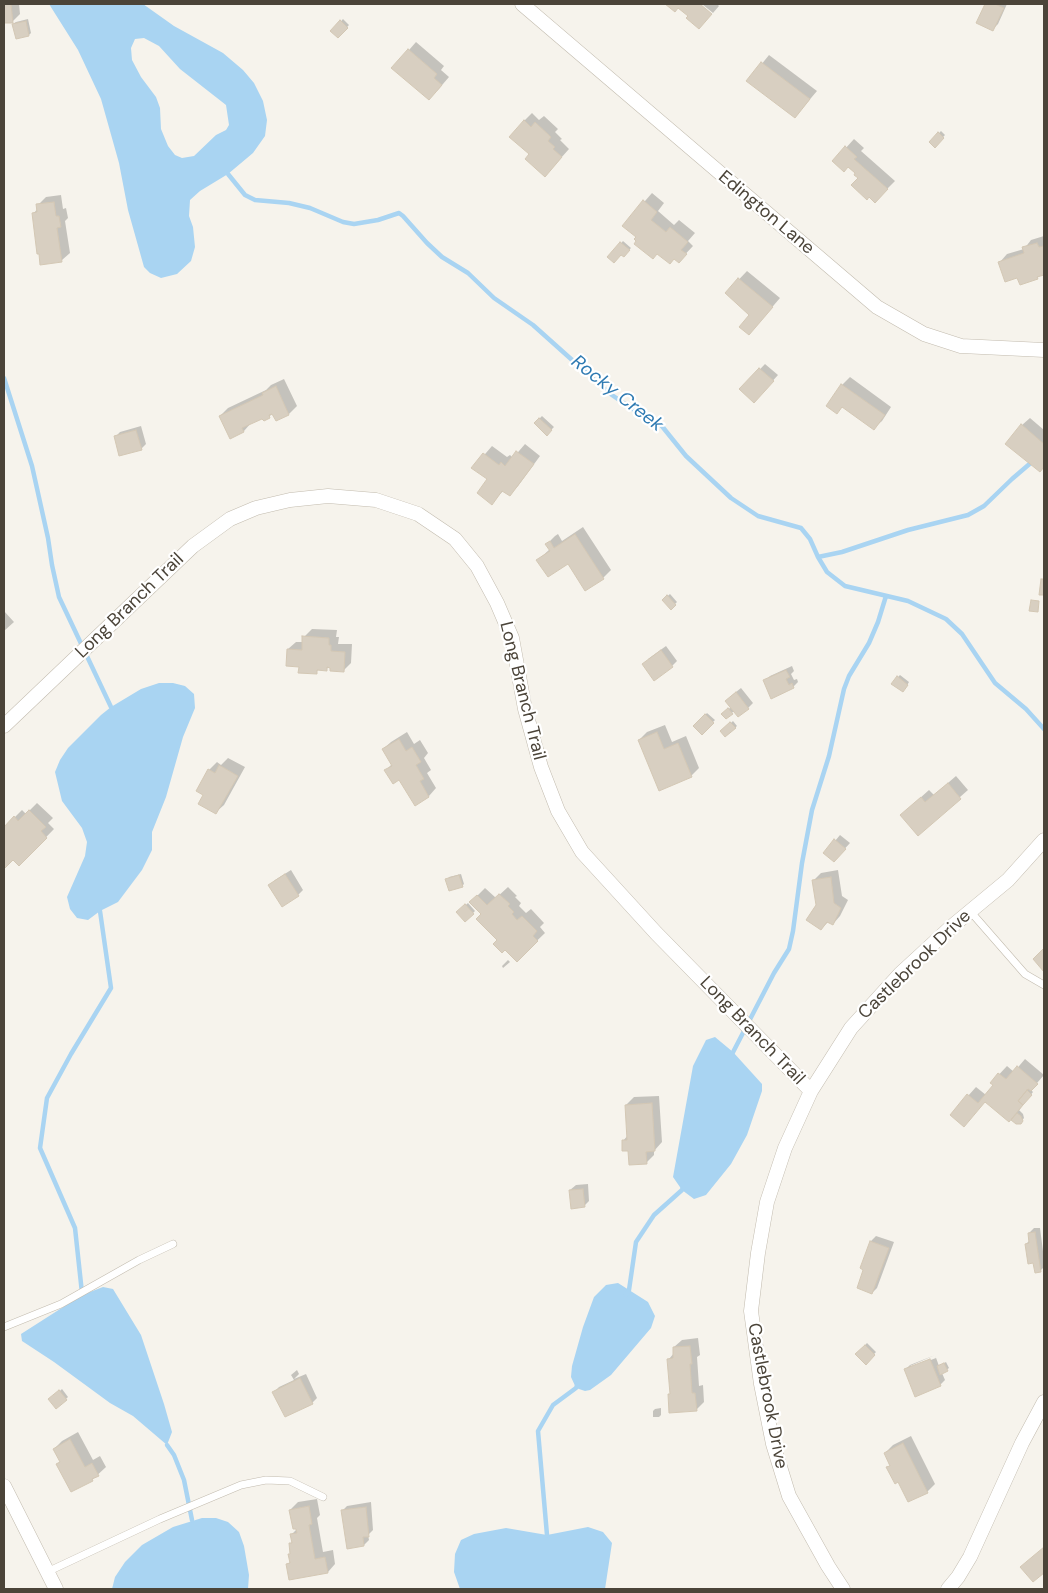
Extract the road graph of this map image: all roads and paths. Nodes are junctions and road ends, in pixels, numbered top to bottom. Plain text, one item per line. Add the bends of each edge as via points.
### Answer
1 (522, 4) edge
2 (1044, 350) edge
3 (4, 726) edge
4 (1044, 840) edge
5 (970, 911) junction
6 (1044, 985) edge
7 (811, 1091) junction
8 (173, 1244) dead end
9 (4, 1327) edge
10 (1044, 1402) edge
11 (4, 1486) edge
12 (323, 1497) dead end
13 (47, 1572) junction
14 (56, 1589) edge
15 (844, 1589) edge
16 (948, 1589) edge

1 - 2 street, Edington Lane via 878,307 924,334 960,346
3 - 7 street, Long Branch Trail via 193,546 230,519 256,508 290,500 328,496 376,500 418,514 455,539 477,566 497,603 512,638 525,709 541,767 558,810 582,852 656,933
4 - 5 street, Castlebrook Drive via 1008,880
5 - 6 lane via 1025,974
5 - 7 street, Castlebrook Drive via 907,968 850,1028
7 - 15 street, Castlebrook Drive via 785,1148 767,1202 752,1311 761,1384 773,1444 789,1496
8 - 9 lane via 61,1304
10 - 16 street via 970,1557
11 - 13 street
12 - 13 lane via 290,1481 266,1480 241,1485
13 - 14 street

